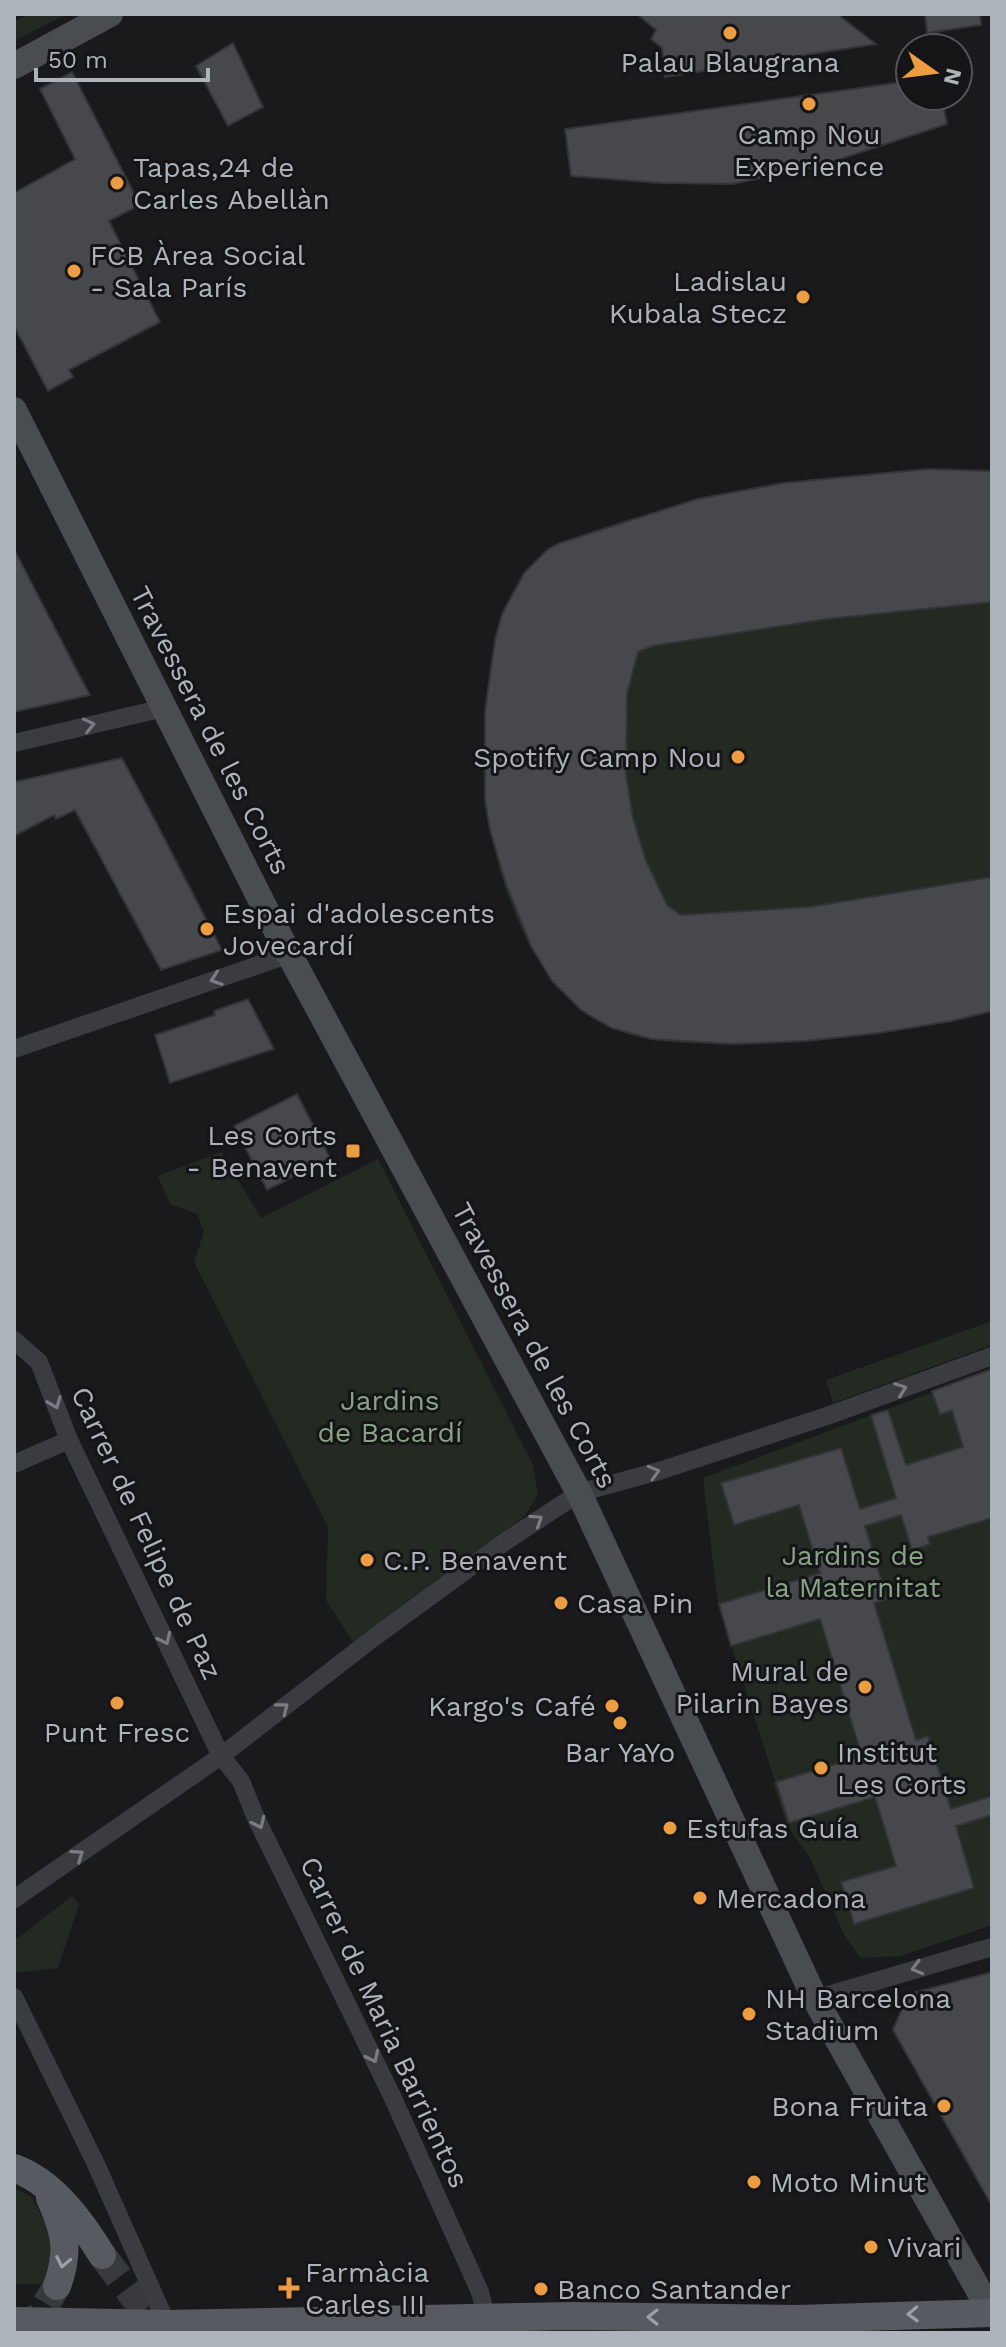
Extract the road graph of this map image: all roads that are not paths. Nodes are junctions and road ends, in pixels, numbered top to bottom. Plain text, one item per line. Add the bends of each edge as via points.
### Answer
1 (110, 14) edge
2 (14, 66) edge
3 (14, 410) edge
4 (164, 708) junction
5 (14, 743) edge
6 (290, 954) junction
7 (14, 1049) edge
8 (14, 1340) edge
9 (992, 1356) edge
10 (69, 1440) junction
11 (14, 1464) edge
12 (579, 1493) junction
13 (221, 1756) junction
14 (14, 1899) edge
15 (992, 1947) edge
16 (14, 1997) edge
17 (815, 1999) junction
18 (14, 2168) edge
19 (45, 2186) junction
20 (102, 2255) tunnel mouth
21 (57, 2286) tunnel mouth
22 (992, 2313) edge
23 (487, 2319) junction
24 (14, 2321) edge
25 (167, 2324) junction

1 - 2 main road
3 - 4 main road, Travessera de les Corts
5 -> 4 street
4 - 6 main road, Travessera de les Corts
6 -> 7 street
6 - 12 main road, Travessera de les Corts
8 -> 10 street, Carrer de Felipe de Paz via 39,1362
12 -> 9 street via 827,1416
10 - 11 street
10 -> 13 street, Carrer de Felipe de Paz
13 -> 12 street
12 - 17 main road, Travessera de les Corts
14 -> 13 street
13 -> 23 street, Carrer de Maria Barrientos via 241,1781 392,2096 480,2292
15 -> 17 street
16 - 25 street
17 - 22 main road, Travessera de les Corts
18 - 19 main road
19 - 20 main road via 86,2229
19 -> 21 main road via 64,2235 66,2254
22 -> 23 main road
23 - 25 main road
24 - 25 main road

